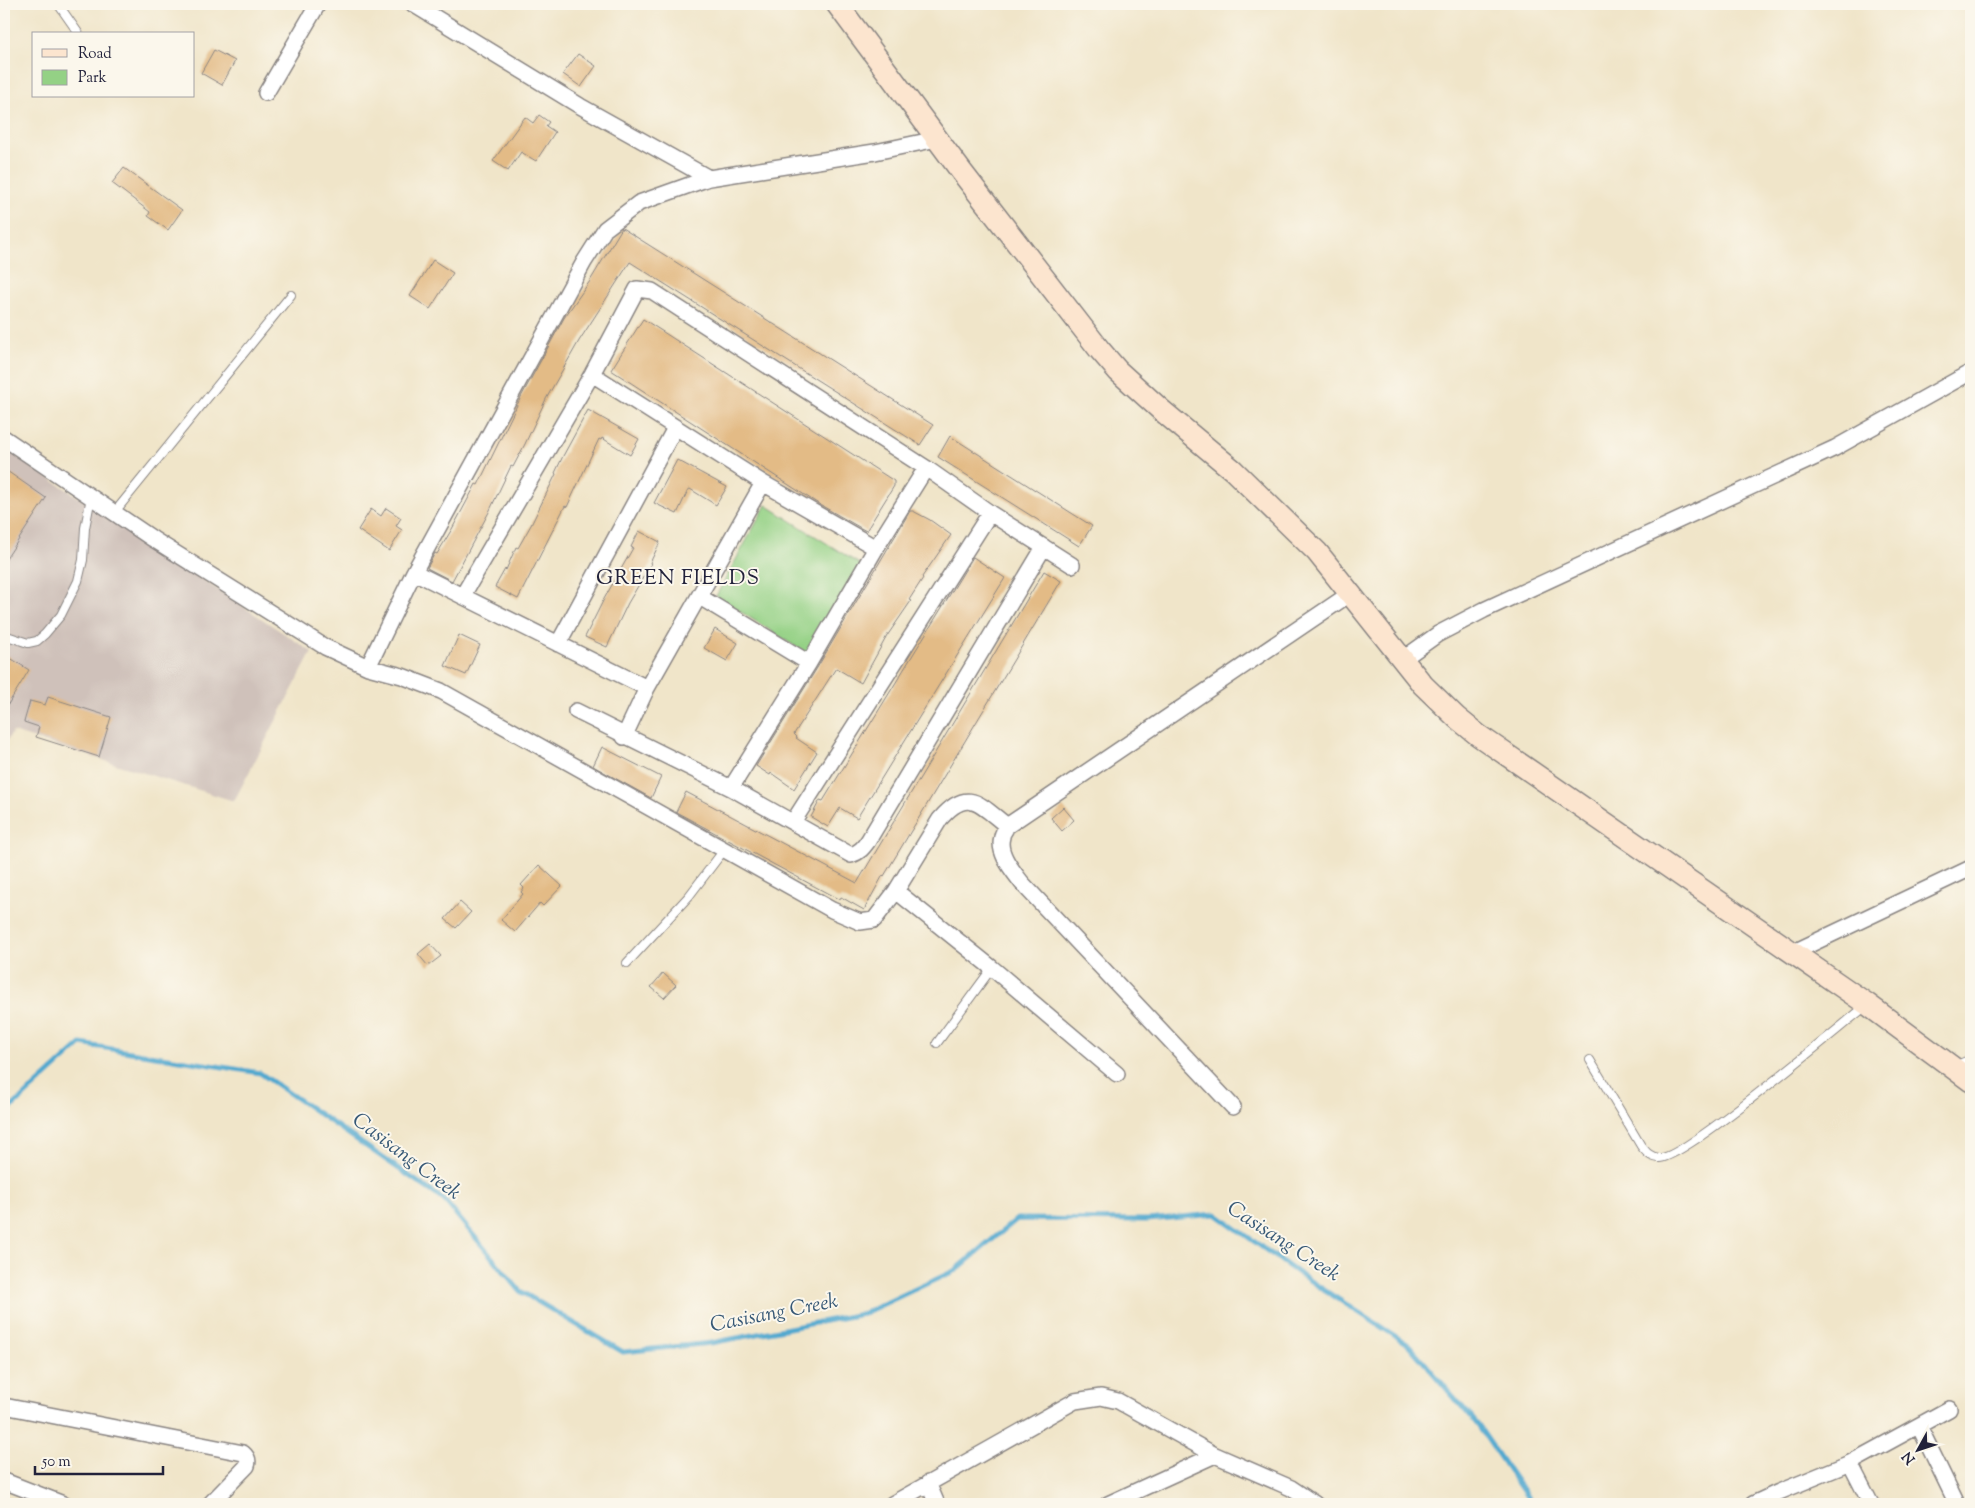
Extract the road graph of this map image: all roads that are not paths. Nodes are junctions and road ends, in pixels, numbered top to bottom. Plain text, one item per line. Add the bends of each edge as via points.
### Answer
1 (58, 4) edge
2 (318, 4) edge
3 (415, 4) edge
4 (837, 4) edge
5 (79, 32) edge
6 (266, 93) dead end
7 (937, 139) junction
8 (710, 178) junction
9 (291, 295) dead end
10 (1971, 372) edge
11 (592, 374) junction
12 (675, 428) junction
13 (4, 438) edge
14 (926, 468) junction
15 (763, 483) junction
16 (91, 497) junction
17 (114, 513) junction
18 (990, 513) junction
19 (1044, 547) junction
20 (876, 548) junction
21 (1072, 565) dead end
22 (414, 572) junction
23 (1351, 592) junction
24 (463, 595) junction
25 (700, 597) junction
26 (4, 635) edge
27 (558, 644) junction
28 (1403, 659) junction
29 (809, 663) junction
30 (368, 667) junction
31 (647, 688) junction
32 (576, 712) dead end
33 (624, 737) junction
34 (731, 788) junction
35 (793, 822) junction
36 (1007, 826) junction
37 (724, 850) junction
38 (1971, 868) edge
39 (896, 891) junction
40 (1792, 953) junction
41 (627, 963) dead end
42 (992, 968) junction
43 (1867, 1004) junction
44 (938, 1043) dead end
45 (1590, 1060) dead end
46 (1962, 1063) edge
47 (1117, 1074) dead end
48 (1971, 1081) edge
49 (1233, 1107) dead end
50 (4, 1406) edge
51 (1949, 1409) dead end
52 (1918, 1426) junction
53 (1215, 1455) junction
54 (1850, 1463) junction
55 (4, 1481) edge
56 (928, 1482) junction
57 (1782, 1498) edge
58 (63, 1504) edge
59 (210, 1504) edge
60 (892, 1504) edge
61 (937, 1504) edge
62 (1108, 1504) edge
63 (1315, 1504) edge
64 (1753, 1504) edge
65 (1871, 1504) edge
66 (1957, 1504) edge

1 - 5 lane
2 - 6 street
3 - 8 street via 580,106
4 - 7 street
7 - 8 street
7 - 23 street via 1118,371 1233,470 1317,552
8 - 22 street via 640,203 605,229
9 - 17 lane
10 - 28 street via 1835,448 1484,610 1438,634
11 - 12 street
11 - 14 street via 637,289 652,291
11 - 24 street
12 - 15 street
12 - 27 street
13 - 16 street
14 - 18 street
14 - 20 street
15 - 20 street
15 - 25 street
16 - 17 street
16 - 26 lane via 85,528 84,560 78,581 61,614 37,641 28,643
17 - 30 street via 325,647
18 - 19 street
18 - 35 street
19 - 21 street
19 - 35 street via 862,850 851,855
20 - 29 street
22 - 24 street
22 - 30 street
23 - 28 street
23 - 36 street
24 - 27 street
25 - 29 street
25 - 31 street
27 - 31 street
28 - 40 street via 1440,703 1478,735
29 - 34 street
30 - 37 street via 441,691
31 - 33 street
32 - 33 street
33 - 34 street
34 - 35 street
36 - 39 street via 974,801 957,803 940,819
36 - 49 street via 1002,847 1008,865 1022,883
37 - 39 street via 860,922 874,920
37 - 41 lane via 689,896
38 - 40 street
39 - 42 street
40 - 43 street
42 - 44 lane
42 - 47 street
43 - 45 lane via 1721,1122 1672,1156 1660,1158 1648,1154 1641,1146
43 - 46 street
46 - 48 street
50 - 59 street via 242,1453 247,1457 246,1466
51 - 52 street
52 - 54 street
52 - 66 street
53 - 56 street via 1118,1401 1087,1398 1075,1401
53 - 62 street
53 - 63 street via 1291,1488
54 - 57 street
54 - 65 street
55 - 58 street
56 - 60 street
56 - 61 street
57 - 64 street

